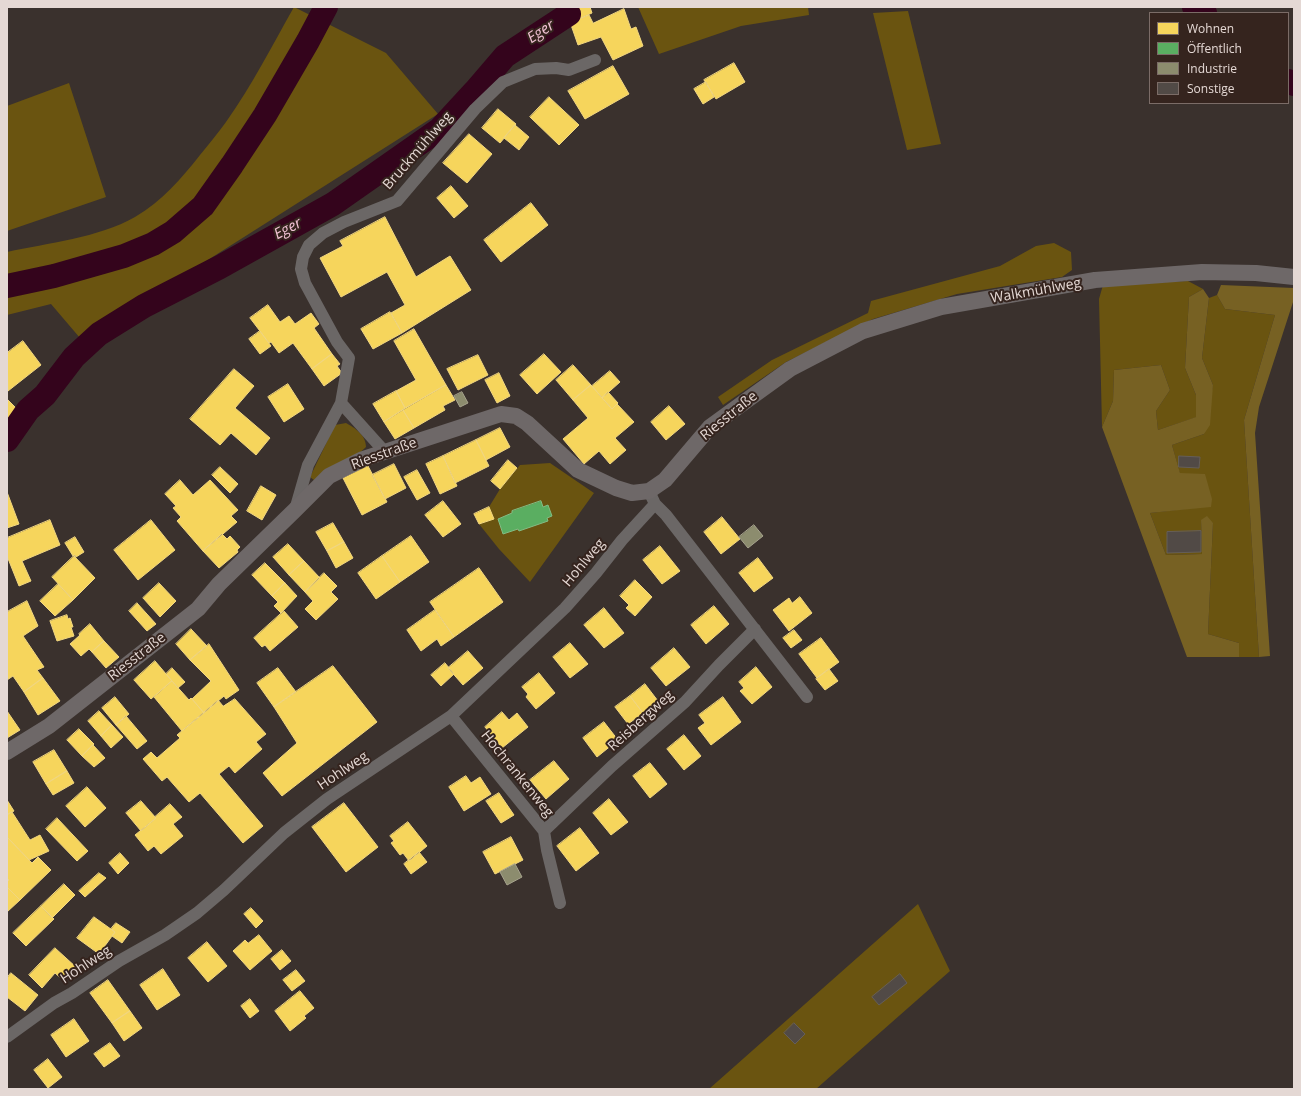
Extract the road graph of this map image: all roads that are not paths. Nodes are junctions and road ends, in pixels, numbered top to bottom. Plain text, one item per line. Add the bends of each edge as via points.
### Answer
1 (595, 60) dead end
2 (1294, 277) edge
3 (790, 369) joint
4 (341, 403) junction
5 (385, 452) junction
6 (652, 497) junction
7 (294, 511) junction
8 (755, 630) junction
9 (806, 696) dead end
10 (450, 716) junction
11 (7, 752) edge
12 (544, 831) junction
13 (560, 903) dead end
14 (7, 1037) edge

1 - 4 street, Bruckmühlweg via 569,70 535,69 504,82 475,109 397,201 323,233 309,245 302,263 305,283 349,358
2 - 3 street, Walkmühlweg via 1226,272 1095,280 941,307 863,331
3 - 6 street, Riesstraße via 710,428
4 - 5 street
4 - 7 street, Bruckmühlweg via 308,465
5 - 6 street, Riesstraße via 500,414 516,416 578,470 616,488
5 - 7 street, Riesstraße via 363,459 329,476
6 - 8 street
6 - 10 street, Hohlweg via 596,574 565,608
7 - 11 street, Riesstraße via 219,584 198,609 49,726
8 - 9 street
8 - 12 street, Reisbergweg via 685,702 612,766
10 - 12 street, Hochrankenweg
10 - 14 street, Hohlweg via 327,799 284,833 197,913 54,1003
12 - 13 street, Hochrankenweg

